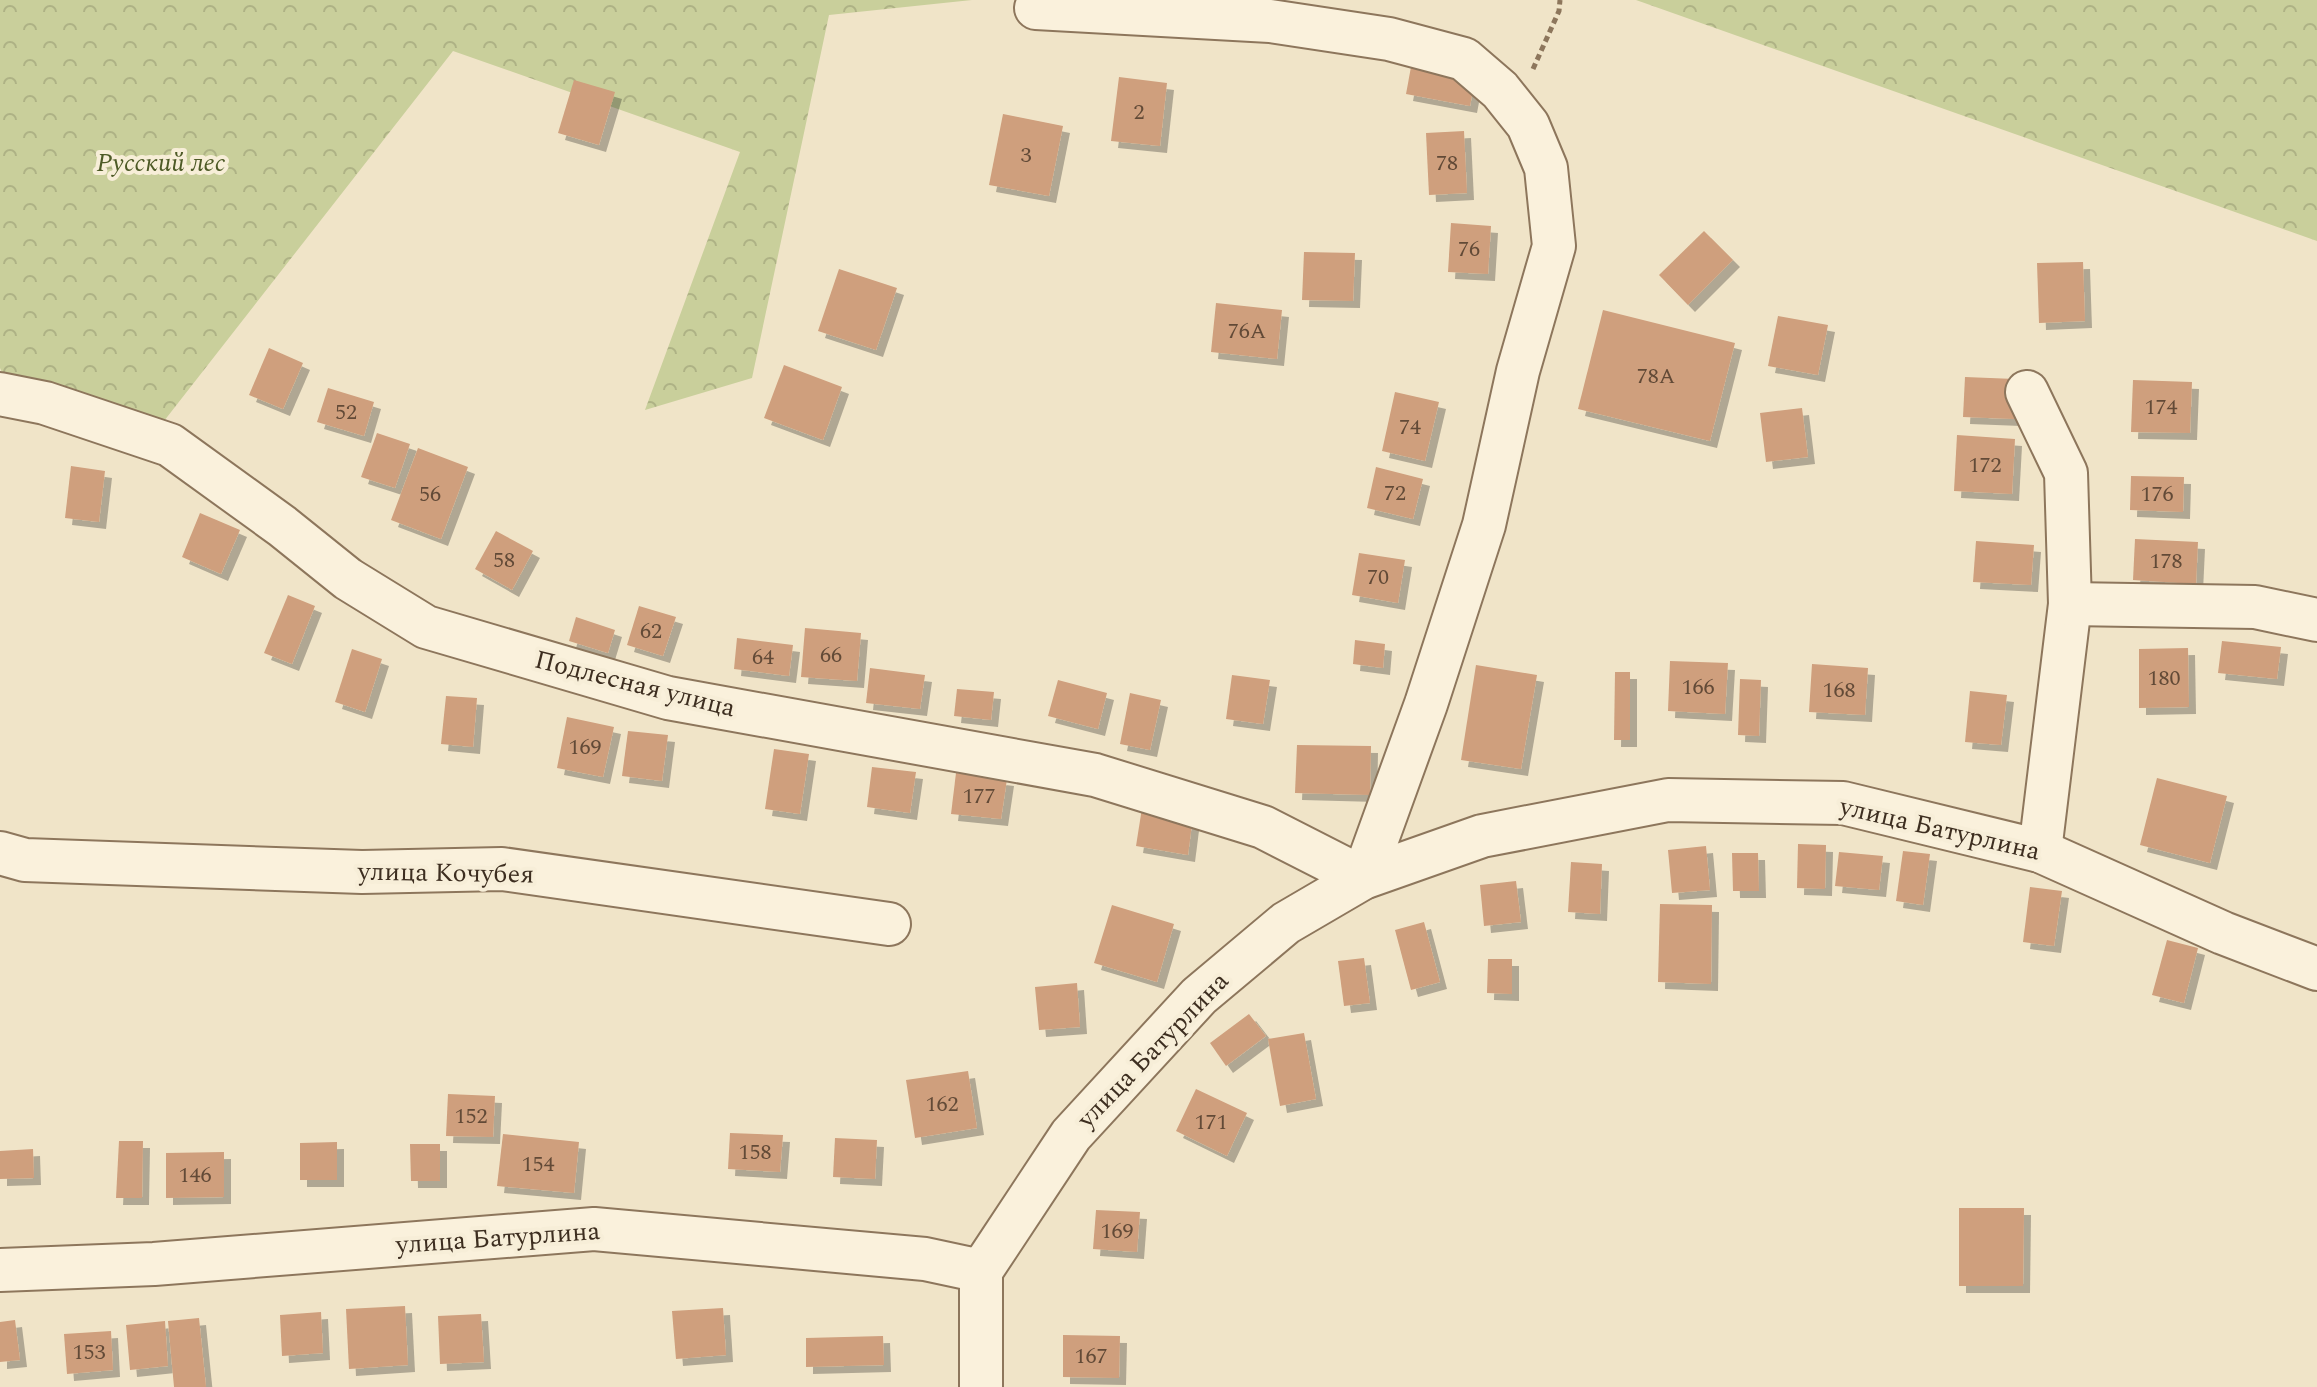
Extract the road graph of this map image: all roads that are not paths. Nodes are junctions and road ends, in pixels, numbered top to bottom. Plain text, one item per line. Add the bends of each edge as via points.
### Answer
1 (1036, 8) dead end
2 (2027, 392) dead end
3 (0, 394) edge
4 (2070, 604) junction
5 (2317, 620) edge
6 (2040, 851) junction
7 (0, 853) edge
8 (1363, 878) junction
9 (889, 924) dead end
10 (2317, 969) edge
11 (0, 1270) edge
12 (981, 1271) junction
13 (981, 1387) edge

1 - 8 street via 1270,21 1389,39 1464,59 1500,90 1528,125 1546,168 1554,246 1518,371 1484,525
2 - 4 street via 2066,473
3 - 8 street, Подлесная улица via 45,403 170,445 348,579 426,627 668,698 1095,775 1263,827
4 - 5 street via 2255,607
4 - 6 street
6 - 8 street, улица Батурлина via 1843,803 1668,800 1482,836
6 - 10 street, улица Батурлина
7 - 9 street, улица Кочубея via 25,860 362,872 502,869
8 - 12 street, улица Батурлина via 1286,923 1199,996 1071,1135
11 - 12 street, улица Батурлина via 154,1264 594,1229 925,1259
12 - 13 street

